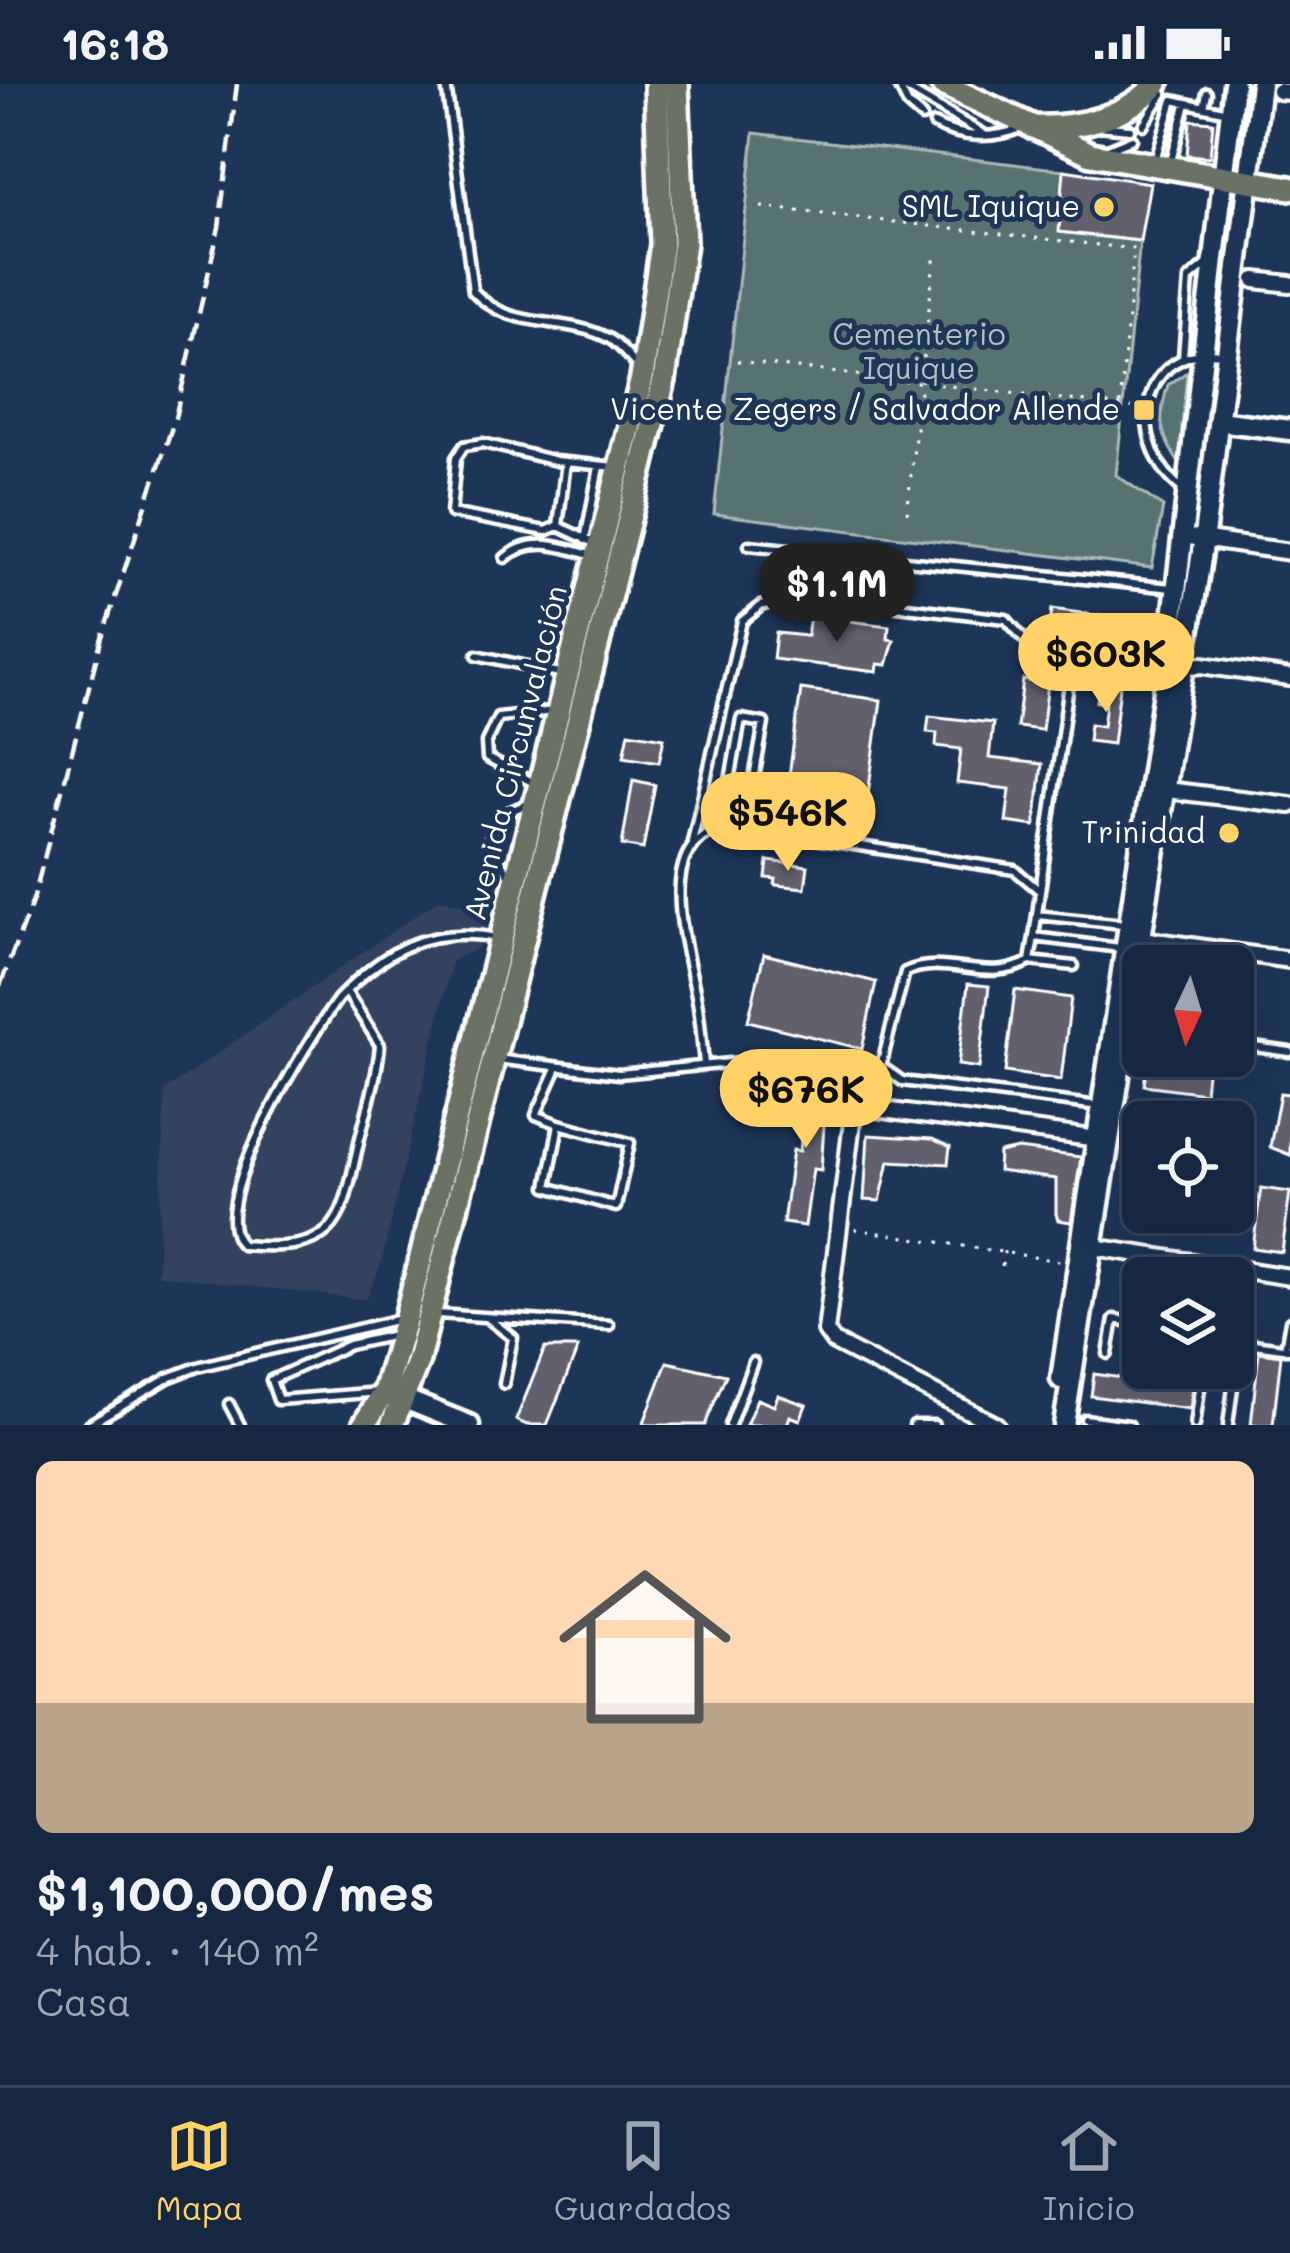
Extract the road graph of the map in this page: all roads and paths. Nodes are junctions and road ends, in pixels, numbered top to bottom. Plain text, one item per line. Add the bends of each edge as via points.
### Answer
1 (446, 84) edge
2 (656, 84) edge
3 (677, 84) edge
4 (898, 84) edge
5 (942, 84) edge
6 (1234, 84) edge
7 (1276, 89) edge
8 (1162, 91) edge
9 (1207, 92) dead end
10 (1186, 104) junction
11 (1204, 107) junction
12 (1231, 112) junction
13 (922, 117) dead end
14 (1091, 122) junction
15 (934, 124) dead end
16 (1143, 125) dead end
17 (1024, 126) junction
18 (1130, 128) dead end
19 (985, 135) junction
20 (1145, 137) dead end
21 (1132, 139) dead end
22 (1159, 144) junction
23 (1102, 157) junction
24 (1161, 170) junction
25 (1223, 179) junction
26 (1249, 183) junction
27 (1290, 188) edge
28 (761, 207) dead end
29 (935, 251) dead end
30 (1255, 280) dead end
31 (1290, 284) edge
32 (1193, 354) junction
33 (1226, 355) junction
34 (737, 361) dead end
35 (643, 372) junction
36 (920, 383) junction
37 (1120, 406) junction
38 (1146, 409) junction
39 (1218, 421) junction
40 (1290, 430) edge
41 (566, 462) junction
42 (609, 467) junction
43 (1185, 491) junction
44 (907, 513) dead end
45 (558, 526) junction
46 (1180, 535) junction
47 (1203, 540) junction
48 (749, 544) dead end
49 (594, 547) junction
50 (1290, 552) edge
51 (506, 558) dead end
52 (1175, 588) junction
53 (477, 655) dead end
54 (1072, 663) junction
55 (1176, 668) junction
56 (567, 675) junction
57 (1290, 678) edge
58 (558, 711) junction
59 (1155, 789) junction
60 (537, 794) junction
61 (1290, 805) edge
62 (748, 812) junction
63 (745, 828) junction
64 (692, 843) junction
65 (515, 881) junction
66 (1040, 891) junction
67 (1037, 915) junction
68 (1034, 937) junction
69 (1129, 937) junction
70 (500, 939) junction
71 (1130, 945) edge
72 (1290, 960) edge
73 (1030, 961) junction
74 (1074, 966) dead end
75 (346, 991) junction
76 (1254, 1047) edge
77 (1290, 1052) edge
78 (494, 1059) junction
79 (704, 1064) junction
80 (881, 1066) junction
81 (557, 1067) junction
82 (1125, 1077) edge
83 (1102, 1106) junction
84 (559, 1124) junction
85 (1098, 1139) junction
86 (836, 1226) junction
87 (1005, 1246) dead end
88 (1086, 1248) junction
89 (1004, 1253) junction
90 (1160, 1257) edge
91 (1002, 1266) dead end
92 (1254, 1271) edge
93 (1290, 1277) edge
94 (430, 1314) junction
95 (486, 1317) junction
96 (1122, 1320) edge
97 (1290, 1321) edge
98 (404, 1325) junction
99 (609, 1325) dead end
100 (1288, 1349) edge
101 (1108, 1354) dead end
102 (753, 1362) dead end
103 (504, 1384) dead end
104 (1200, 1389) edge
105 (394, 1395) junction
106 (229, 1404) dead end
107 (1085, 1419) dead end
108 (88, 1425) edge
109 (240, 1425) edge
110 (364, 1425) edge
111 (392, 1425) edge
112 (469, 1425) edge
113 (730, 1425) edge
114 (914, 1425) edge
115 (934, 1425) edge
116 (996, 1425) edge
117 (1053, 1425) edge
118 (1064, 1425) edge
119 (1129, 1425) edge
120 (1195, 1425) edge
121 (1228, 1425) edge

1 - 35 lane via 472,291 509,317 606,337
2 - 35 main road, Avenida Circunvalación via 663,227
3 - 78 main road, Avenida Circunvalación via 685,209 671,346
4 - 13 lane
4 - 19 lane
5 - 17 main road
6 - 12 main road
7 - 26 main road
8 - 10 lane
8 - 14 main road
8 - 16 lane
8 - 22 lane
9 - 11 lane
10 - 11 lane
10 - 24 lane
11 - 12 lane
12 - 25 main road
14 - 17 main road
14 - 18 lane
15 - 19 lane via 955,135
17 - 19 lane
17 - 23 main road
20 - 22 lane
21 - 23 lane
22 - 24 lane
23 - 24 main road
24 - 25 main road
25 - 26 main road
25 - 32 main road
26 - 27 main road
26 - 33 main road
28 - 37 path via 1135,249
29 - 36 path
30 - 31 street
32 - 33 lane
32 - 38 lane via 1157,374
32 - 43 main road
33 - 39 main road
34 - 36 path
35 - 42 main road, Avenida Circunvalación
36 - 37 path
36 - 44 path
37 - 38 path
38 - 43 lane via 1153,454
39 - 40 main road
39 - 47 main road
41 - 42 lane
41 - 45 lane
41 - 45 lane via 472,442 456,458 448,498 451,513 469,520
42 - 49 main road, Avenida Circunvalación
43 - 46 main road
45 - 49 lane
46 - 47 street
46 - 52 main road
47 - 50 street
47 - 55 main road
48 - 52 lane
49 - 51 lane via 535,543
49 - 56 main road, Avenida Circunvalación
52 - 55 main road
53 - 56 lane
54 - 55 lane
54 - 64 lane via 1044,661 1006,619 829,595 778,598 742,621
54 - 66 lane
55 - 57 street
55 - 59 main road
56 - 58 main road, Avenida Circunvalación
58 - 60 main road, Avenida Circunvalación
58 - 60 lane via 498,716 487,742 487,758
59 - 61 street
59 - 69 main road
60 - 65 main road, Avenida Circunvalación
60 - 65 lane via 499,815 488,844
62 - 62 lane via 764,723 741,719 726,802
62 - 63 lane
63 - 64 lane via 713,828
63 - 66 lane via 1015,870
64 - 79 lane via 683,863 682,933
65 - 70 main road, Avenida Circunvalación
66 - 67 lane
67 - 68 lane
67 - 69 lane
68 - 69 lane
68 - 73 lane
69 - 71 main road
69 - 72 street
69 - 83 main road
70 - 75 lane via 464,932 412,940
70 - 98 main road, Avenida Circunvalación
73 - 74 lane
73 - 80 lane via 1006,975 922,964 905,972
75 - 75 lane via 265,1118 235,1203 232,1226 242,1245 320,1238 349,1201 380,1045
76 - 77 lane
78 - 81 lane
78 - 94 main road, Avenida Circunvalación
79 - 80 lane
79 - 81 lane via 619,1074
80 - 83 lane via 902,1081
81 - 84 lane via 536,1115
82 - 88 main road
83 - 85 main road
84 - 84 lane via 630,1143 616,1207 548,1187
85 - 86 street via 854,1106
85 - 88 main road
86 - 89 path
86 - 116 street via 824,1318 834,1342
87 - 89 path
88 - 89 path via 1059,1261
88 - 90 street
88 - 117 main road
88 - 118 main road
89 - 91 path
92 - 93 street
94 - 95 lane
94 - 98 lane
94 - 105 main road, Avenida Circunvalación
95 - 99 lane
95 - 103 lane via 513,1338
96 - 101 lane via 1114,1319
97 - 100 lane
98 - 105 main road, Avenida Circunvalación
98 - 105 lane via 272,1380 278,1400
98 - 108 lane via 197,1367
100 - 121 lane via 1239,1342
102 - 113 lane
104 - 120 lane
105 - 110 main road, Avenida Circunvalación
105 - 111 main road, Avenida Circunvalación
105 - 112 main road
106 - 109 lane
107 - 119 lane
114 - 115 lane

